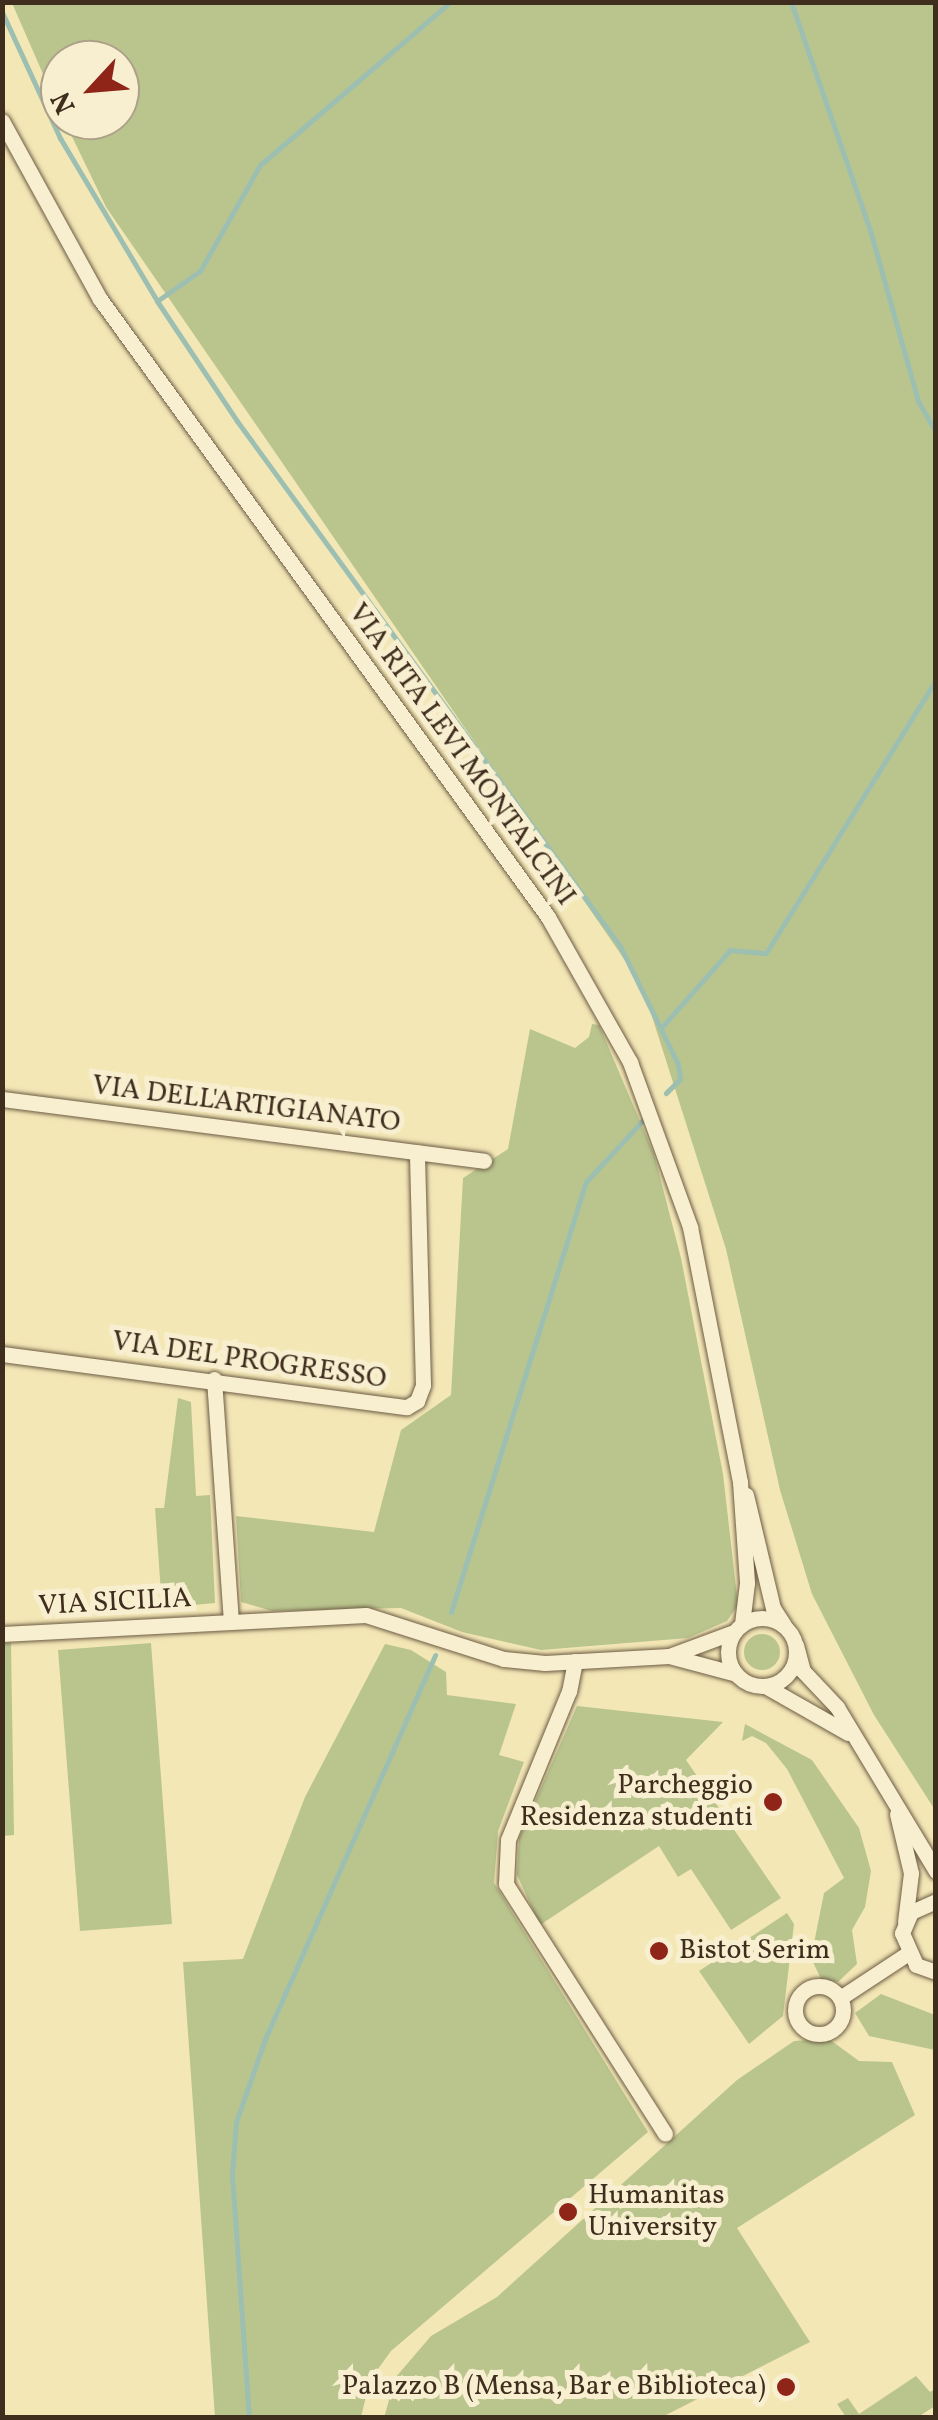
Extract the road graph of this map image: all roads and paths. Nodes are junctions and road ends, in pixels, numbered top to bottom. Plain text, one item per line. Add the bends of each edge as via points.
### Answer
1 (2, 121) edge
2 (2, 1099) edge
3 (417, 1152) junction
4 (484, 1161) dead end
5 (2, 1354) edge
6 (214, 1379) junction
7 (740, 1482) junction
8 (231, 1621) junction
9 (785, 1626) junction
10 (738, 1628) junction
11 (2, 1634) edge
12 (796, 1645) junction
13 (669, 1656) junction
14 (575, 1661) junction
15 (736, 1674) junction
16 (767, 1686) junction
17 (852, 1736) junction
18 (893, 1801) junction
19 (936, 1871) edge
20 (936, 1901) edge
21 (905, 1922) junction
22 (907, 1954) junction
23 (936, 1972) edge
24 (840, 1998) dead end
25 (665, 2134) dead end

1 - 7 street, VIA RITA LEVI MONTALCINI via 130,343 582,970 630,1062 679,1187
2 - 3 street, VIA DELL'ARTIGIANATO
3 - 4 street, VIA DELL'ARTIGIANATO
3 - 6 street, VIA DEL PROGRESSO via 423,1385 417,1402 389,1407
5 - 6 street, VIA DEL PROGRESSO
6 - 8 street
7 - 9 street, VIA RITA LEVI MONTALCINI via 756,1518 773,1608
7 - 10 street, VIA RITA LEVI MONTALCINI via 747,1584
8 - 11 street, VIA SICILIA
8 - 14 street, VIA SICILIA via 366,1616 504,1659
9 - 10 street via 764,1618
9 - 12 street, VIA RITA LEVI MONTALCINI
10 - 13 street
10 - 15 street, VIA RITA LEVI MONTALCINI via 728,1654
12 - 16 street via 787,1677
12 - 17 street, VIA RITA LEVI MONTALCINI via 803,1671
13 - 14 street, VIA SICILIA
13 - 15 street
14 - 25 street via 508,1840 506,1884
15 - 16 street, VIA RITA LEVI MONTALCINI
16 - 17 street, VIA RITA LEVI MONTALCINI
17 - 18 street, VIA RITA LEVI MONTALCINI
18 - 19 street, VIA RITA LEVI MONTALCINI
18 - 21 street, VIA RITA LEVI MONTALCINI via 911,1873
20 - 21 street via 921,1905
21 - 22 street, VIA RITA LEVI MONTALCINI
22 - 23 street
22 - 24 street

